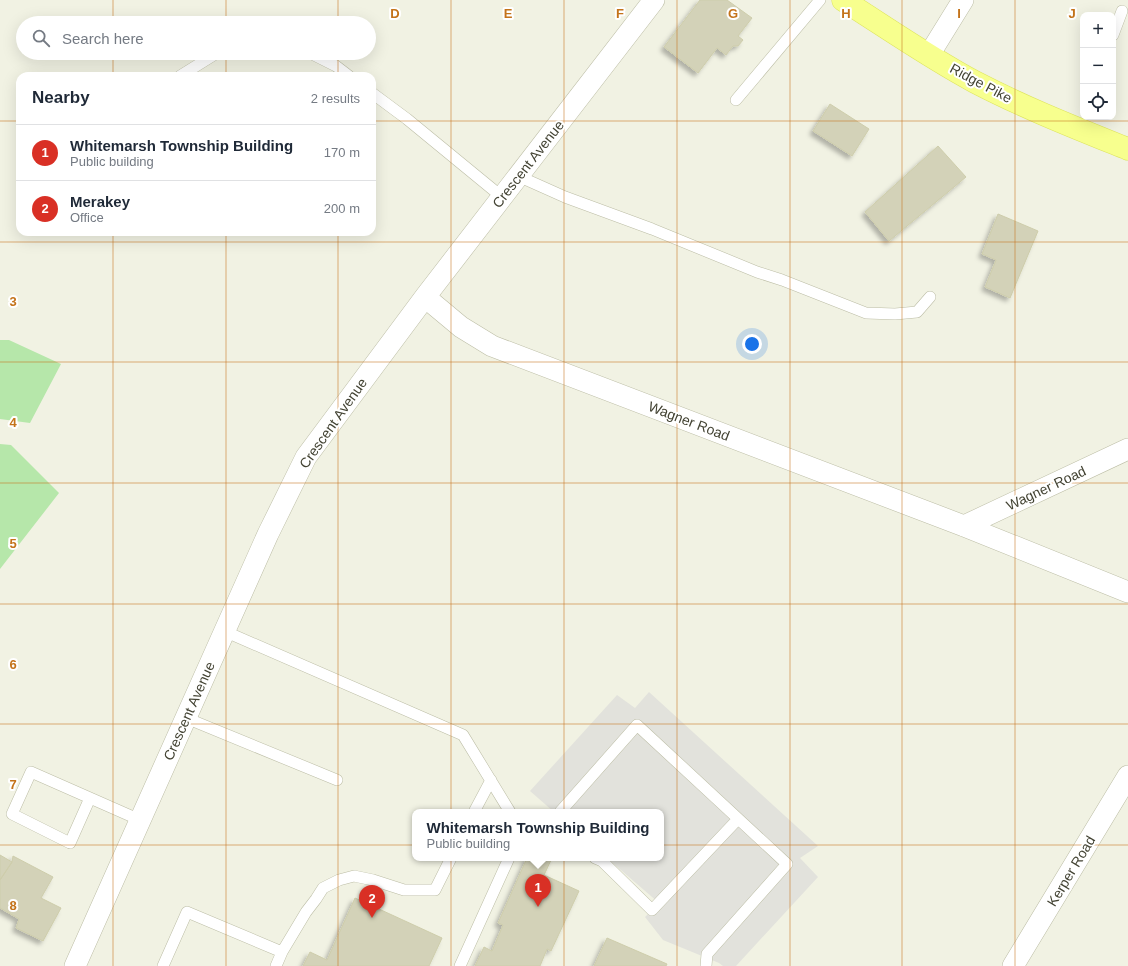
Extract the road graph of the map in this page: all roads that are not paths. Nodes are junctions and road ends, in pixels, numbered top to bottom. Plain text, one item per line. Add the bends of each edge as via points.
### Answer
1 (654, 0) edge
2 (820, 0) edge
3 (843, 0) edge
4 (964, 0) edge
5 (1122, 11) dead end
6 (1116, 27) edge
7 (929, 54) junction
8 (206, 60) edge
9 (324, 60) edge
10 (186, 72) edge
11 (344, 72) edge
12 (376, 96) edge
13 (736, 100) dead end
14 (1081, 123) edge
15 (1128, 149) edge
16 (518, 176) junction
17 (502, 197) junction
18 (425, 296) junction
19 (930, 297) dead end
20 (1128, 449) edge
21 (964, 526) junction
22 (1128, 592) edge
23 (224, 631) junction
24 (186, 718) junction
25 (1128, 776) edge
26 (337, 780) dead end
27 (491, 780) junction
28 (90, 798) junction
29 (476, 809) edge
30 (508, 809) edge
31 (563, 809) edge
32 (738, 819) junction
33 (140, 820) junction
34 (450, 861) edge
35 (508, 861) edge
36 (602, 861) edge
37 (282, 952) junction
38 (75, 966) edge
39 (163, 966) edge
40 (276, 966) edge
41 (460, 966) edge
42 (706, 966) edge
43 (1013, 966) edge

1 - 16 street, Crescent Avenue
2 - 13 lane
3 - 7 main road, Ridge Pike
4 - 7 street
5 - 6 lane
7 - 14 main road, Ridge Pike via 1012,100
8 - 10 lane
9 - 11 lane
12 - 17 lane
14 - 15 main road, Ridge Pike
16 - 17 street, Crescent Avenue
16 - 19 lane via 565,197 866,313 917,312
17 - 18 street, Crescent Avenue
18 - 21 street, Wagner Road via 461,327 492,346
18 - 23 street, Crescent Avenue via 306,457
20 - 21 street, Wagner Road
21 - 22 street, Wagner Road
23 - 24 street, Crescent Avenue
23 - 27 lane via 463,735
24 - 26 lane
24 - 33 street, Crescent Avenue
25 - 43 street, Kerper Road
27 - 29 lane
27 - 30 lane
28 - 28 lane via 31,772 12,814 70,843
28 - 33 lane
31 - 32 lane via 637,725
32 - 36 lane via 652,910
32 - 42 lane via 787,864 707,954
33 - 38 street, Crescent Avenue
34 - 37 lane via 435,890 404,890 354,876 338,880 323,888
35 - 41 lane
37 - 39 lane via 187,912
37 - 40 lane

